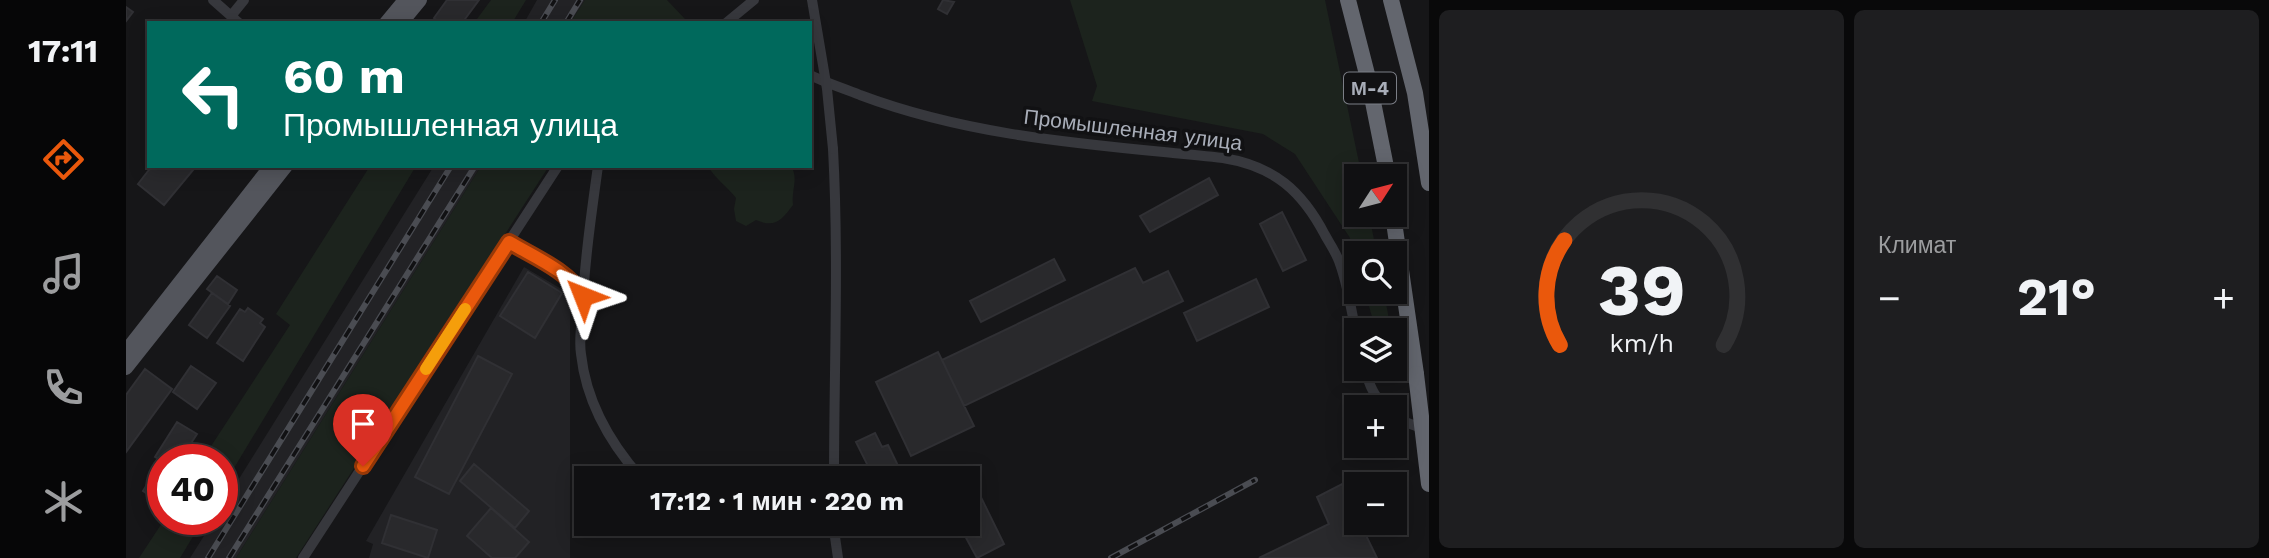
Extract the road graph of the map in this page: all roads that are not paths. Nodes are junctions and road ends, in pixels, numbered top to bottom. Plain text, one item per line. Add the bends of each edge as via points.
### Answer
1 (212, 0) edge
2 (244, 0) edge
3 (405, 0) edge
4 (420, 0) edge
5 (754, 0) edge
6 (812, 0) edge
7 (1348, 0) edge
8 (1391, 0) edge
9 (235, 19) edge
10 (388, 21) edge
11 (403, 21) edge
12 (728, 21) edge
13 (812, 76) edge
14 (1415, 93) junction
15 (1429, 130) edge
16 (1385, 164) edge
17 (269, 168) edge
18 (284, 168) edge
19 (557, 168) edge
20 (598, 168) edge
21 (1429, 183) edge
22 (1395, 228) edge
23 (509, 242) junction
24 (583, 296) junction
25 (1353, 318) edge
26 (126, 351) edge
27 (126, 368) edge
28 (1407, 423) edge
29 (1429, 431) edge
30 (631, 466) edge
31 (834, 466) edge
32 (1429, 484) edge
33 (835, 536) edge
34 (303, 558) edge
35 (838, 558) edge

1 - 9 street
2 - 9 street
3 - 10 main road
4 - 11 main road
5 - 12 street
6 - 31 street, bridge via 827,89 836,198
7 - 16 highway, М-4
8 - 14 highway, М-4
13 - 25 street, Промышленная улица via 892,107 1007,135 1223,158 1264,169 1286,183 1311,209 1340,262
14 - 15 street
14 - 21 highway, М-4
17 - 26 main road
18 - 27 main road
19 - 23 street
20 - 24 street
22 - 32 highway, bridge
23 - 24 street via 566,276
23 - 34 street
24 - 30 street via 580,353 591,396 605,429
28 - 29 street
33 - 35 street

